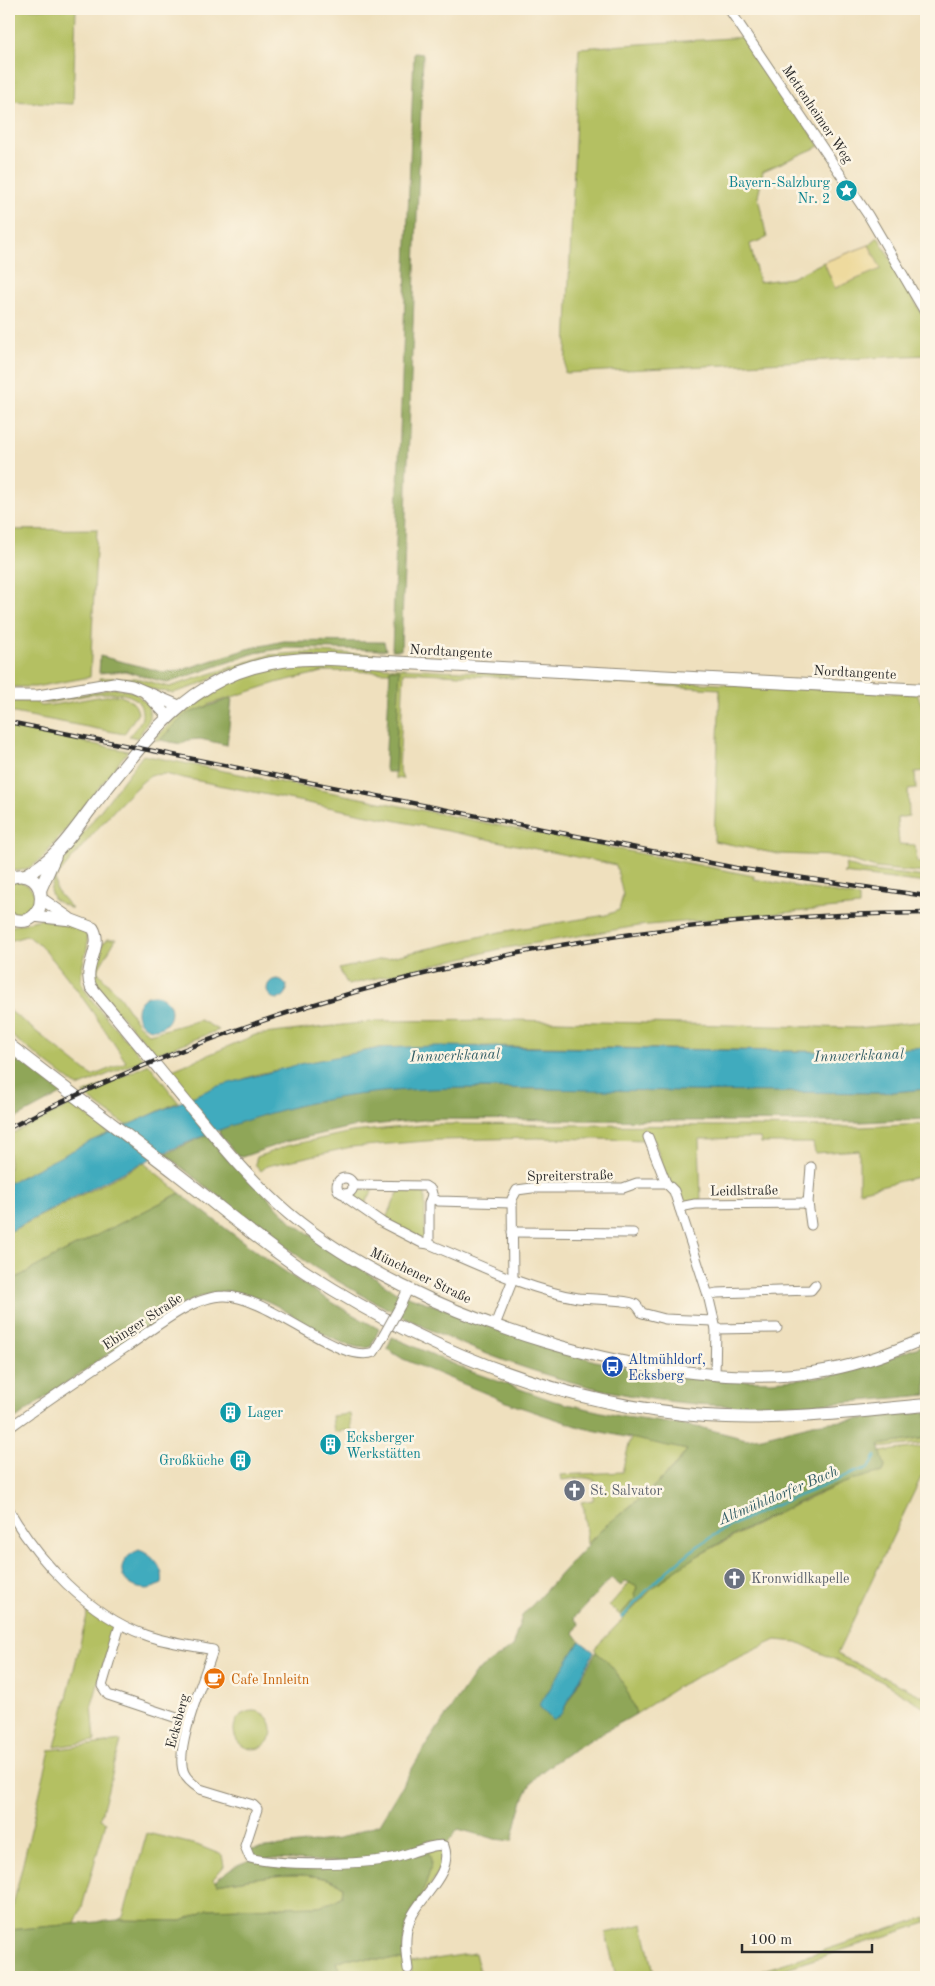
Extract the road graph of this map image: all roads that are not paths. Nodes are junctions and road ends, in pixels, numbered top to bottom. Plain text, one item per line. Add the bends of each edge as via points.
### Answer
1 (729, 9) edge
2 (926, 314) edge
3 (926, 690) edge
4 (145, 692) junction
5 (9, 696) edge
6 (179, 706) junction
7 (168, 716) junction
8 (55, 855) junction
9 (14, 876) edge
10 (41, 894) junction
11 (33, 916) junction
12 (72, 920) junction
13 (11, 921) edge
14 (9, 1045) edge
15 (648, 1136) dead end
16 (811, 1167) dead end
17 (666, 1184) junction
18 (354, 1186) junction
19 (346, 1194) junction
20 (432, 1195) junction
21 (512, 1203) junction
22 (808, 1203) junction
23 (680, 1209) junction
24 (811, 1225) dead end
25 (512, 1232) junction
26 (633, 1234) dead end
27 (429, 1244) junction
28 (512, 1279) junction
29 (815, 1285) dead end
30 (408, 1289) junction
31 (708, 1295) junction
32 (495, 1325) junction
33 (714, 1325) junction
34 (777, 1328) dead end
35 (926, 1338) edge
36 (715, 1374) junction
37 (926, 1405) edge
38 (9, 1428) edge
39 (9, 1510) edge
40 (120, 1625) junction
41 (189, 1722) junction
42 (408, 1969) dead end

1 - 2 street, Mettenheimer Weg via 868,215
3 - 6 main road, Nordtangente via 310,659 269,662 241,669 197,692
4 - 5 street via 114,683 38,696
4 - 6 street
4 - 7 street
6 - 7 main road, Nordtangente
7 - 8 main road, Nordtangente
8 - 9 main road, Nordtangente
8 - 10 main road, Nordtangente
9 - 10 main road via 34,881
10 - 11 main road, Nordtangente via 40,908
10 - 12 street, Münchener Straße
11 - 12 street, Münchener Straße
11 - 13 main road
12 - 30 street, Münchener Straße via 89,926 96,935 88,975 91,987 231,1156 310,1231
14 - 37 main road via 307,1273 459,1355 509,1375 563,1392 660,1411 738,1417 832,1414
15 - 17 street
16 - 22 street
17 - 21 street, Spreiterstraße via 637,1183 623,1188 525,1188 518,1190
17 - 23 street via 673,1188
18 - 19 street
18 - 19 street via 349,1179 339,1180 337,1188
18 - 20 street via 425,1186
19 - 27 street via 347,1198 383,1222
20 - 21 street via 438,1201
20 - 27 street
21 - 25 street
22 - 23 street, Leidlstraße via 695,1204
22 - 24 street
23 - 31 street
25 - 26 street
25 - 28 street
27 - 28 street
28 - 32 street
28 - 33 street via 578,1298 631,1302 642,1313 665,1319
29 - 31 street via 811,1290 717,1292
30 - 32 street, Münchener Straße
30 - 38 street, Ebinger Straße, bridge via 374,1352 360,1354 306,1332 259,1303 233,1296 214,1297 178,1313
31 - 33 street
32 - 36 street, Münchener Straße via 624,1361
33 - 34 street
33 - 36 street
35 - 36 street, Münchener Straße via 876,1357 828,1370 769,1375
39 - 40 street via 35,1548 67,1583
40 - 41 street via 102,1686 108,1695
40 - 41 street, Ecksberg via 168,1642 213,1650
41 - 42 street, Ecksberg via 182,1754 183,1772 187,1779 200,1789 258,1809 245,1846 250,1858 317,1863 368,1861 405,1856 437,1844 444,1846 446,1855 442,1871 408,1924

